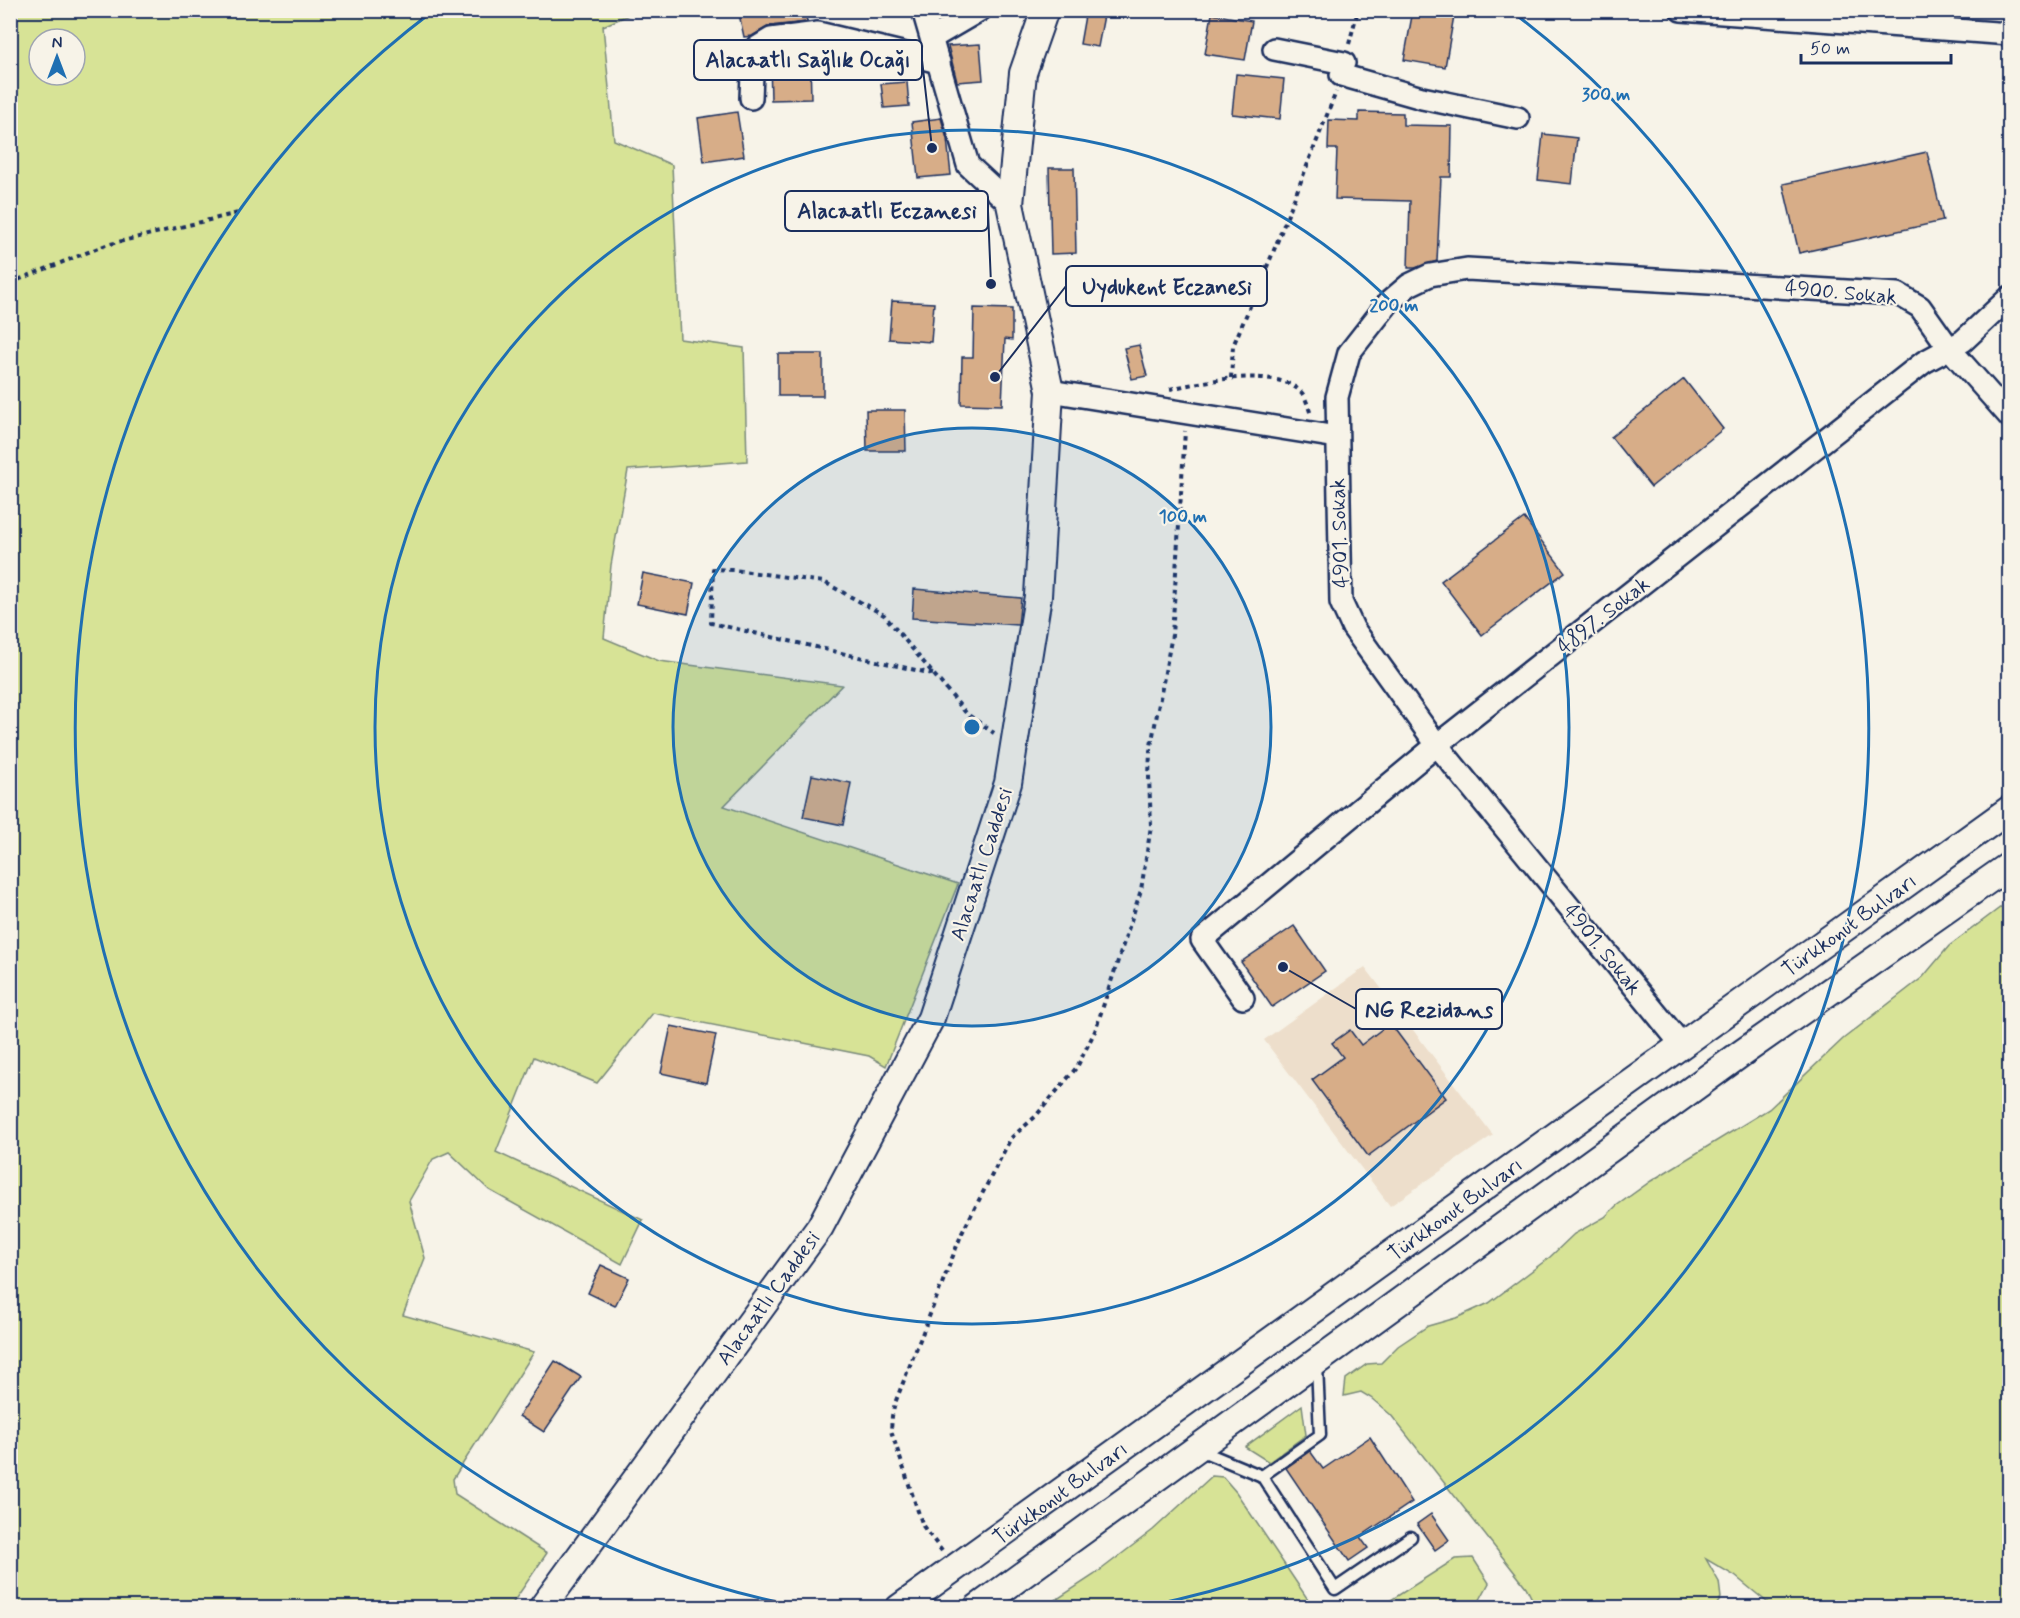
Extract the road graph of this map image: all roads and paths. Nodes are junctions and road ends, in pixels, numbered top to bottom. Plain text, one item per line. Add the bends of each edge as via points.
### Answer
1 (923, 10) edge
2 (980, 10) edge
3 (1045, 10) edge
4 (1358, 10) edge
5 (1681, 10) edge
6 (2010, 34) edge
7 (932, 38) junction
8 (1274, 49) dead end
9 (939, 62) junction
10 (1342, 69) junction
11 (751, 98) dead end
12 (1518, 118) dead end
13 (1010, 204) junction
14 (238, 213) dead end
15 (1653, 280) joint
16 (10, 283) edge
17 (2010, 297) edge
18 (1949, 348) junction
19 (1231, 378) junction
20 (1050, 391) junction
21 (1162, 391) dead end
22 (1186, 412) junction
23 (2010, 417) edge
24 (1315, 433) junction
25 (1337, 437) junction
26 (933, 674) junction
27 (1437, 745) junction
28 (1014, 747) junction
29 (2010, 809) edge
30 (2010, 865) edge
31 (1243, 998) dead end
32 (1682, 1045) junction
33 (1317, 1361) junction
34 (1196, 1449) junction
35 (1262, 1476) junction
36 (1411, 1537) dead end
37 (955, 1568) junction
38 (542, 1608) edge
39 (899, 1608) edge
40 (977, 1608) edge

1 - 7 street
2 - 7 street
3 - 13 street, Alacaatlı Caddesi via 1023,73
4 - 10 path
5 - 6 street
7 - 9 street
8 - 10 street
9 - 11 street via 818,33 771,39 753,50
9 - 13 street via 968,165
10 - 12 street via 1422,98
10 - 19 path via 1332,105 1233,346
13 - 20 street, Alacaatlı Caddesi
14 - 16 path via 106,245
15 - 18 street, 4900. Sokak via 1899,294 1920,306
15 - 25 street, 4901. Sokak via 1467,269 1419,280 1389,302 1349,353 1337,397
17 - 18 street, 4897. Sokak via 1963,341
18 - 23 street, 4900. Sokak
18 - 27 street, 4897. Sokak via 1924,362
19 - 21 path
19 - 24 path via 1268,378 1302,393
20 - 22 street
20 - 28 street, Alacaatlı Caddesi via 1038,596
22 - 24 street
22 - 37 path via 1172,635 1150,751 1151,826 1142,890 1095,1031 1077,1067 1035,1117 1011,1138 962,1233 892,1416 891,1431 923,1526
24 - 25 street
25 - 27 street, 4901. Sokak via 1341,602 1353,628
26 - 26 path via 711,623 713,569 824,582 884,615
26 - 28 path via 968,714
27 - 31 street, 4897. Sokak via 1202,940
27 - 32 street, 4901. Sokak
28 - 38 street, Alacaatlı Caddesi via 1008,783 931,1018 820,1227
29 - 32 street, Türkkonut Bulvarı
30 - 33 street, Türkkonut Bulvarı via 1732,1059
32 - 37 street, Türkkonut Bulvarı
33 - 34 street, Türkkonut Bulvarı
33 - 35 lane via 1320,1435
34 - 35 lane
34 - 40 street, Türkkonut Bulvarı
35 - 36 lane via 1335,1589
37 - 39 street, Türkkonut Bulvarı

